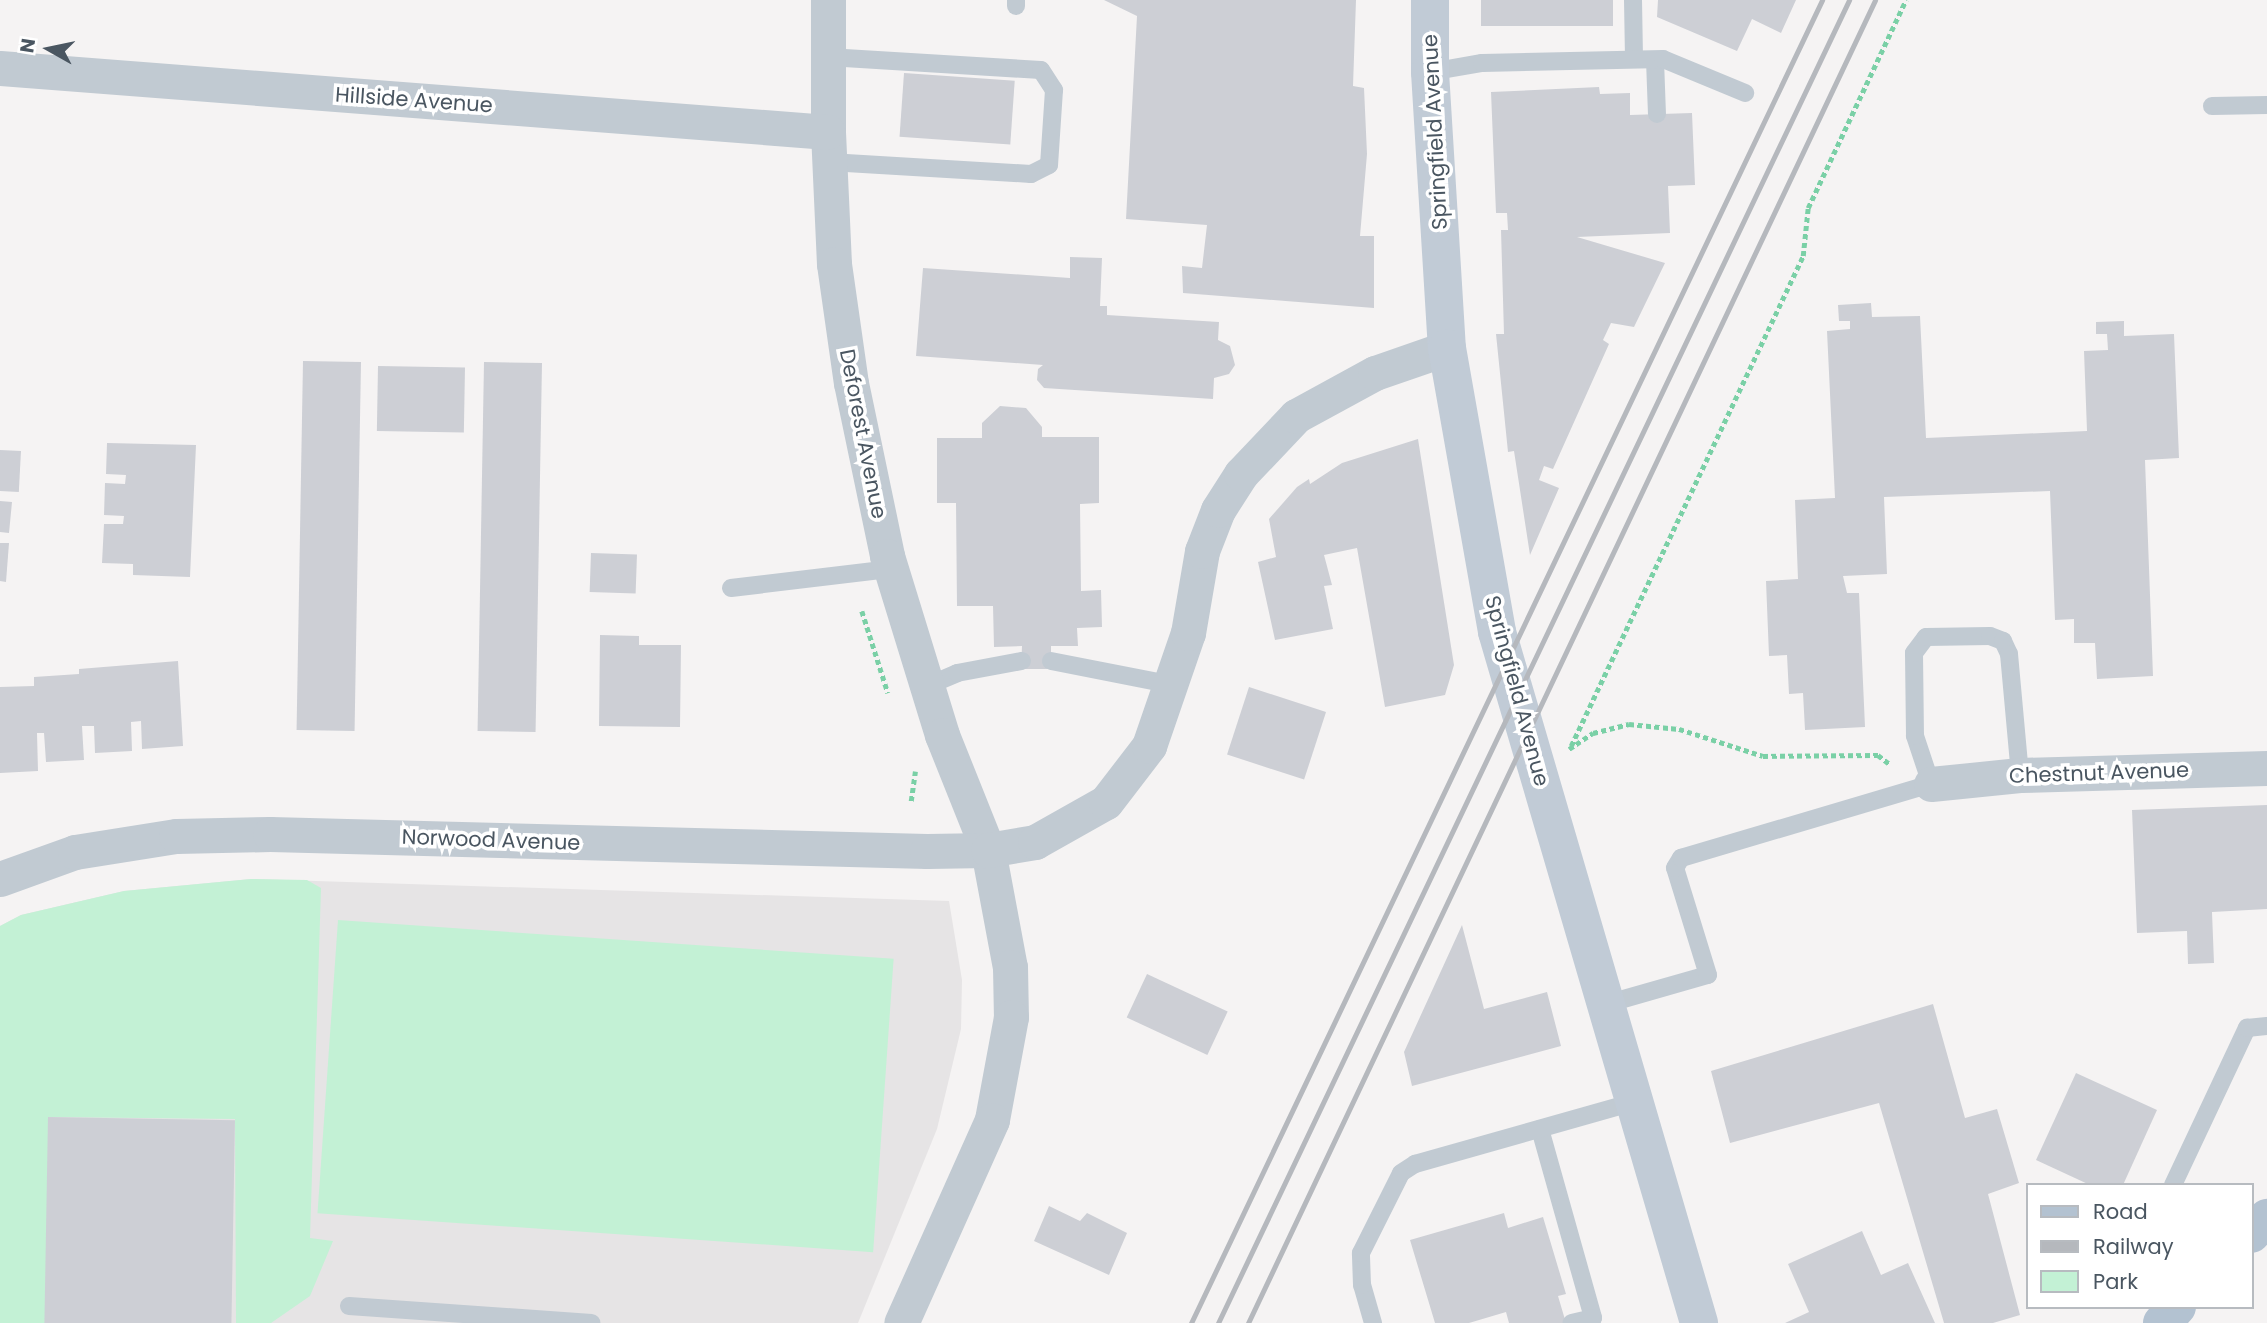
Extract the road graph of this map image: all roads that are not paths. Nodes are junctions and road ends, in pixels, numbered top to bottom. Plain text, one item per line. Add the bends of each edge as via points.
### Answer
1 (828, 0) edge
2 (1430, 0) edge
3 (1633, 0) edge
4 (828, 57) junction
5 (1634, 59) junction
6 (1655, 60) junction
7 (0, 68) edge
8 (1430, 72) junction
9 (1745, 93) dead end
10 (2267, 105) edge
11 (2213, 106) dead end
12 (1657, 114) dead end
13 (828, 147) junction
14 (1447, 348) junction
15 (891, 569) junction
16 (731, 588) dead end
17 (1051, 660) dead end
18 (1022, 661) dead end
19 (1173, 685) junction
20 (927, 686) junction
21 (2267, 768) edge
22 (2020, 775) junction
23 (1931, 784) junction
24 (988, 850) junction
25 (0, 879) edge
26 (1606, 1004) junction
27 (2267, 1026) edge
28 (1634, 1102) junction
29 (1539, 1129) junction
30 (2174, 1183) edge
31 (2267, 1218) edge
32 (2253, 1232) edge
33 (349, 1306) dead end
34 (2175, 1309) edge
35 (591, 1323) edge
36 (901, 1323) edge
37 (1373, 1323) edge
38 (1573, 1323) edge
39 (1699, 1323) edge
40 (2161, 1323) edge

1 - 4 street, Deforest Avenue
2 - 8 main road, Springfield Avenue
3 - 5 lane
4 - 13 street, Deforest Avenue
4 - 13 lane via 1041,70 1054,90 1049,165 1031,174
5 - 6 lane
5 - 8 lane via 1482,63
6 - 9 lane via 1663,59
6 - 12 lane
7 - 13 street, Hillside Avenue
8 - 14 main road, Springfield Avenue
10 - 11 lane
13 - 15 street, Deforest Avenue via 834,264 851,383
14 - 19 street, Norwood Avenue via 1375,373 1307,409 1241,474 1218,510 1202,551
14 - 26 main road, Springfield Avenue via 1497,632
15 - 16 lane
15 - 20 street, Deforest Avenue
17 - 19 lane
18 - 20 lane via 957,673
19 - 24 street, Norwood Avenue via 1149,746 1106,802 1035,842
20 - 24 street, Deforest Avenue
21 - 22 street, Chestnut Avenue
22 - 23 street, Chestnut Avenue
22 - 23 lane via 2003,641 1990,636 1934,635 1919,641 1914,653 1916,736
23 - 26 lane via 1681,858 1675,868 1708,975
24 - 25 street, Norwood Avenue via 211,835 75,852
24 - 36 street, Deforest Avenue via 1010,967 1011,1017 1004,1068 992,1120
26 - 28 main road, Springfield Avenue
27 - 30 lane via 2247,1028
28 - 29 lane
28 - 39 main road, Springfield Avenue
29 - 37 lane via 1415,1164 1393,1185 1361,1253
29 - 38 lane via 1593,1318
31 - 32 main road
33 - 35 lane
34 - 40 main road

